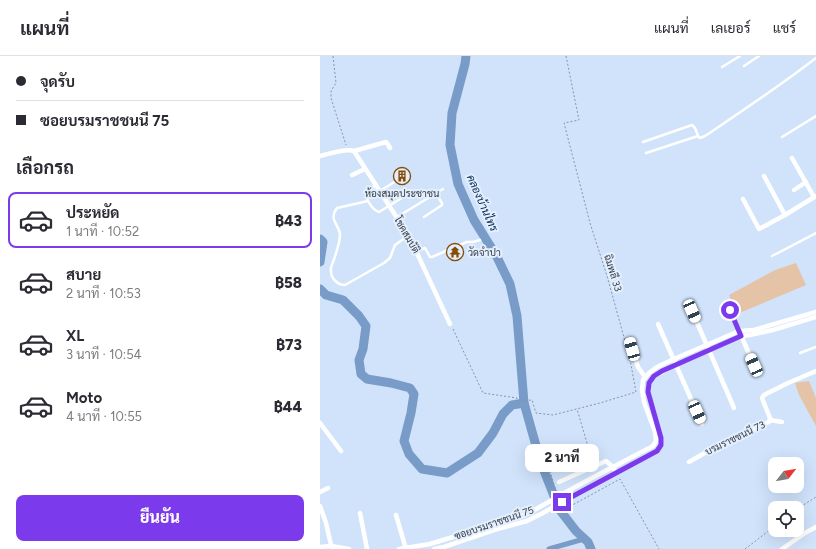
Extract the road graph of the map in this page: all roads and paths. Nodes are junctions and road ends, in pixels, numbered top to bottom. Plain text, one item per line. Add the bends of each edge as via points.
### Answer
1 (333, 56) edge
2 (566, 56) edge
3 (740, 56) edge
4 (759, 56) edge
5 (816, 58) edge
6 (744, 66) dead end
7 (722, 67) dead end
8 (816, 116) edge
9 (698, 136) junction
10 (782, 138) dead end
11 (643, 142) dead end
12 (390, 148) dead end
13 (348, 150) junction
14 (354, 151) junction
15 (646, 153) dead end
16 (321, 154) edge
17 (792, 158) dead end
18 (365, 169) junction
19 (352, 175) dead end
20 (764, 176) dead end
21 (396, 181) dead end
22 (806, 182) junction
23 (376, 185) junction
24 (443, 189) dead end
25 (794, 190) dead end
26 (380, 191) junction
27 (413, 191) dead end
28 (436, 194) junction
29 (815, 196) edge
30 (743, 199) dead end
31 (368, 201) junction
32 (389, 206) junction
33 (785, 215) junction
34 (397, 217) junction
35 (424, 217) dead end
36 (816, 233) edge
37 (408, 235) junction
38 (480, 240) dead end
39 (416, 251) junction
40 (772, 256) dead end
41 (730, 310) dead end
42 (692, 311) dead end
43 (816, 312) edge
44 (816, 318) edge
45 (450, 324) joint
46 (658, 324) dead end
47 (740, 333) junction
48 (628, 342) joint
49 (706, 344) junction
50 (816, 347) edge
51 (709, 350) junction
52 (628, 352) dead end
53 (800, 353) dead end
54 (673, 359) junction
55 (676, 365) junction
56 (754, 365) dead end
57 (816, 371) edge
58 (645, 377) junction
59 (734, 408) dead end
60 (770, 420) junction
61 (782, 422) dead end
62 (320, 423) edge
63 (702, 424) dead end
64 (341, 451) dead end
65 (689, 462) dead end
66 (613, 467) junction
67 (616, 473) junction
68 (559, 482) dead end
69 (328, 488) dead end
70 (320, 492) edge
71 (816, 497) edge
72 (804, 505) edge
73 (320, 506) edge
74 (360, 513) dead end
75 (396, 515) dead end
76 (816, 527) edge
77 (768, 531) edge
78 (320, 547) edge
79 (332, 547) edge
80 (348, 549) edge
81 (367, 549) edge
82 (399, 549) edge
83 (406, 549) edge
84 (434, 549) edge
85 (745, 549) edge
86 (782, 549) edge

1 - 13 path via 336,84 331,91 331,98
2 - 48 path, ฉิมพลี 33 via 579,120 564,123 590,223
3 - 7 lane
4 - 6 lane
5 - 9 lane via 717,129 702,138
8 - 10 lane
9 - 11 lane via 692,125
9 - 15 lane
12 - 14 street via 386,142
13 - 14 street
13 - 16 street
14 - 18 street, โชคสมบัติ
17 - 22 street
18 - 19 street
18 - 23 street, โชคสมบัติ
20 - 33 street
21 - 26 lane
22 - 25 street
22 - 29 street
23 - 26 street, โชคสมบัติ
23 - 31 lane via 367,192
24 - 28 lane
26 - 32 street, โชคสมบัติ
27 - 32 lane
28 - 34 lane
28 - 35 lane via 442,205
29 - 33 street
30 - 33 street via 759,229
31 - 32 lane via 379,212
31 - 37 lane via 337,208 333,214 340,232 330,270 334,280 345,285 384,262 390,258 395,246
32 - 34 street, โชคสมบัติ
34 - 37 street, โชคสมบัติ
36 - 40 lane
37 - 39 street, โชคสมบัติ
38 - 39 lane via 467,242 431,258 425,248
39 - 45 street, โชคสมบัติ
41 - 47 street
42 - 49 street
43 - 47 street, ซอยบรมราชชนนี 75
44 - 47 street, ซอยบรมราชชนนี 75 via 750,335
45 - 52 path via 483,393 517,398 517,401 532,400 536,413 553,415 636,392
46 - 54 street
47 - 49 street, ซอยบรมราชชนนี 75
47 - 51 street, ซอยบรมราชชนนี 75
47 - 56 street
48 - 58 street
49 - 51 street
49 - 54 street, ซอยบรมราชชนนี 75
50 - 53 lane
51 - 55 street, ซอยบรมราชชนนี 75
51 - 59 street
54 - 55 street
54 - 58 street, ซอยบรมราชชนนี 75
55 - 63 street
55 - 67 street, ซอยบรมราชชนนี 75 via 654,376 649,383 648,392 660,430 661,445 657,451
57 - 60 street, บรมราชชนนี 73 via 762,398
58 - 66 street, ซอยบรมราชชนนี 75 via 642,389 644,402 656,441 653,446
60 - 61 street
60 - 65 street, บรมราชชนนี 73
62 - 64 street
66 - 67 street
66 - 68 street via 604,461
66 - 83 street, ซอยบรมราชชนนี 75 via 525,515
67 - 84 street, ซอยบรมราชชนนี 75 via 523,522
69 - 70 street
71 - 72 path
73 - 79 street
74 - 81 street
75 - 83 street
76 - 86 street
77 - 85 path
78 - 79 street
79 - 80 street
82 - 83 street, ซอยบรมราชชนนี 75

